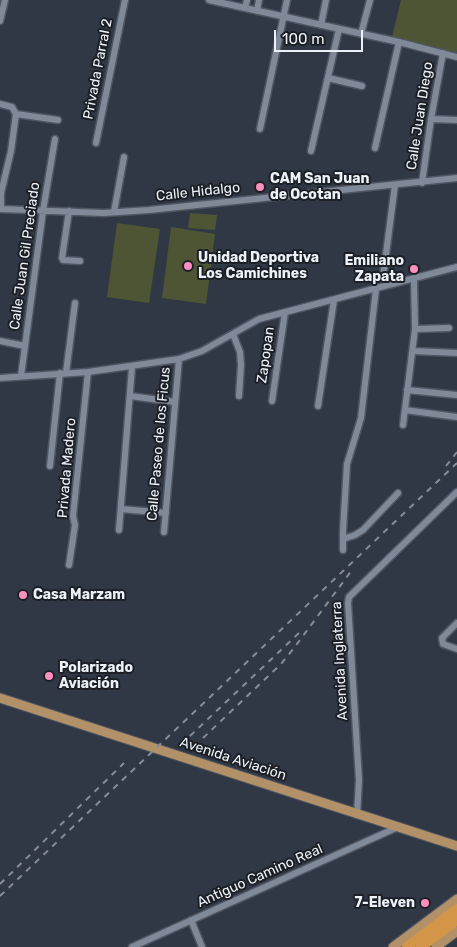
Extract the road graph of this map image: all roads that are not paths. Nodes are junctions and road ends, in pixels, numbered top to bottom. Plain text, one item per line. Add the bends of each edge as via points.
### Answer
1 (5, 0) edge
2 (125, 0) edge
3 (209, 0) edge
4 (247, 0) edge
5 (259, 0) edge
6 (287, 0) edge
7 (326, 0) edge
8 (370, 0) edge
9 (224, 2) edge
10 (245, 8) junction
11 (257, 11) junction
12 (283, 16) junction
13 (0, 21) edge
14 (321, 25) junction
15 (339, 29) junction
16 (361, 34) junction
17 (399, 42) junction
18 (443, 53) junction
19 (457, 57) edge
20 (328, 78) junction
21 (362, 86) dead end
22 (0, 104) edge
23 (16, 114) junction
24 (431, 119) junction
25 (58, 120) dead end
26 (457, 120) edge
27 (260, 128) dead end
28 (56, 139) dead end
29 (96, 143) dead end
30 (375, 148) dead end
31 (312, 151) dead end
32 (124, 156) dead end
33 (457, 178) edge
34 (422, 183) junction
35 (394, 185) junction
36 (0, 209) edge
37 (43, 211) junction
38 (69, 212) junction
39 (114, 212) junction
40 (80, 261) dead end
41 (457, 267) edge
42 (383, 277) dead end
43 (414, 278) junction
44 (376, 289) junction
45 (334, 300) junction
46 (75, 303) dead end
47 (285, 312) junction
48 (449, 328) dead end
49 (415, 329) junction
50 (233, 334) junction
51 (0, 341) edge
52 (25, 346) junction
53 (412, 351) junction
54 (457, 353) edge
55 (179, 359) junction
56 (132, 367) junction
57 (88, 372) junction
58 (63, 373) junction
59 (21, 376) junction
60 (0, 378) edge
61 (407, 390) junction
62 (457, 395) edge
63 (130, 396) junction
64 (239, 396) dead end
65 (175, 402) junction
66 (272, 402) dead end
67 (318, 406) dead end
68 (405, 410) junction
69 (457, 416) edge
70 (403, 425) dead end
71 (50, 466) dead end
72 (457, 492) edge
73 (398, 493) dead end
74 (121, 509) junction
75 (166, 513) junction
76 (119, 530) dead end
77 (164, 532) dead end
78 (343, 539) junction
79 (343, 550) dead end
80 (69, 565) dead end
81 (457, 623) edge
82 (457, 648) edge
83 (0, 698) edge
84 (357, 815) junction
85 (398, 827) junction
86 (457, 846) edge
87 (457, 899) edge
88 (457, 909) edge
89 (191, 920) junction
90 (457, 920) edge
91 (457, 931) edge
92 (132, 947) edge
93 (202, 947) edge
94 (393, 947) edge
95 (406, 947) edge
96 (421, 947) edge
97 (436, 947) edge

1 - 13 street
2 - 29 street, Privada Parral 2
3 - 9 street
4 - 10 street
5 - 11 street
6 - 12 street
7 - 14 street
8 - 16 street
9 - 10 street
10 - 11 street
11 - 12 street
12 - 14 street
12 - 27 street
14 - 15 street
15 - 16 street
15 - 20 street
16 - 17 street
17 - 18 street
17 - 30 street
18 - 19 street
18 - 24 street, Calle Juan Diego
20 - 21 street
20 - 31 street
22 - 23 street via 12,107
23 - 25 street
23 - 36 street
24 - 26 street
24 - 34 street, Calle Juan Diego
28 - 37 street, Calle Juan Gil Preciado
32 - 39 street
33 - 34 street, Calle Hidalgo
34 - 35 street, Calle Hidalgo
35 - 39 street, Calle Hidalgo
35 - 42 street
36 - 37 street, Calle Hidalgo
37 - 38 street, Calle Hidalgo
37 - 52 street, Calle Juan Gil Preciado
38 - 39 street, Calle Hidalgo
38 - 40 street via 62,254 64,260
41 - 43 street
43 - 44 street
43 - 49 street
44 - 45 street
44 - 78 street via 361,418 347,464
45 - 47 street
45 - 67 street
46 - 58 street
47 - 50 street via 259,319
47 - 66 street, Zapopan
48 - 49 street
49 - 53 street
50 - 55 street
50 - 64 street via 240,352
51 - 52 street
52 - 59 street, Calle Juan Gil Preciado
53 - 54 street
53 - 61 street
55 - 56 street
55 - 65 street, Calle Paseo de los Ficus
56 - 57 street
56 - 63 street
57 - 58 street
57 - 80 street, Privada Madero
58 - 59 street
58 - 71 street
59 - 60 street
61 - 62 street
61 - 68 street
63 - 65 street
63 - 74 street
65 - 75 street, Calle Paseo de los Ficus
68 - 69 street
68 - 70 street
72 - 84 street, Avenida Inglaterra via 348,597 359,780
73 - 78 street via 363,530
74 - 75 street
74 - 76 street
75 - 77 street, Calle Paseo de los Ficus
78 - 79 street
81 - 82 street via 442,638 444,644
83 - 84 main road, Avenida Aviación
84 - 85 main road, Avenida Aviación
85 - 86 main road, Avenida Aviación
85 - 89 street, Antiguo Camino Real
87 - 94 main road
88 - 95 highway
89 - 92 street, Antiguo Camino Real
89 - 93 street
90 - 96 highway
91 - 97 main road

